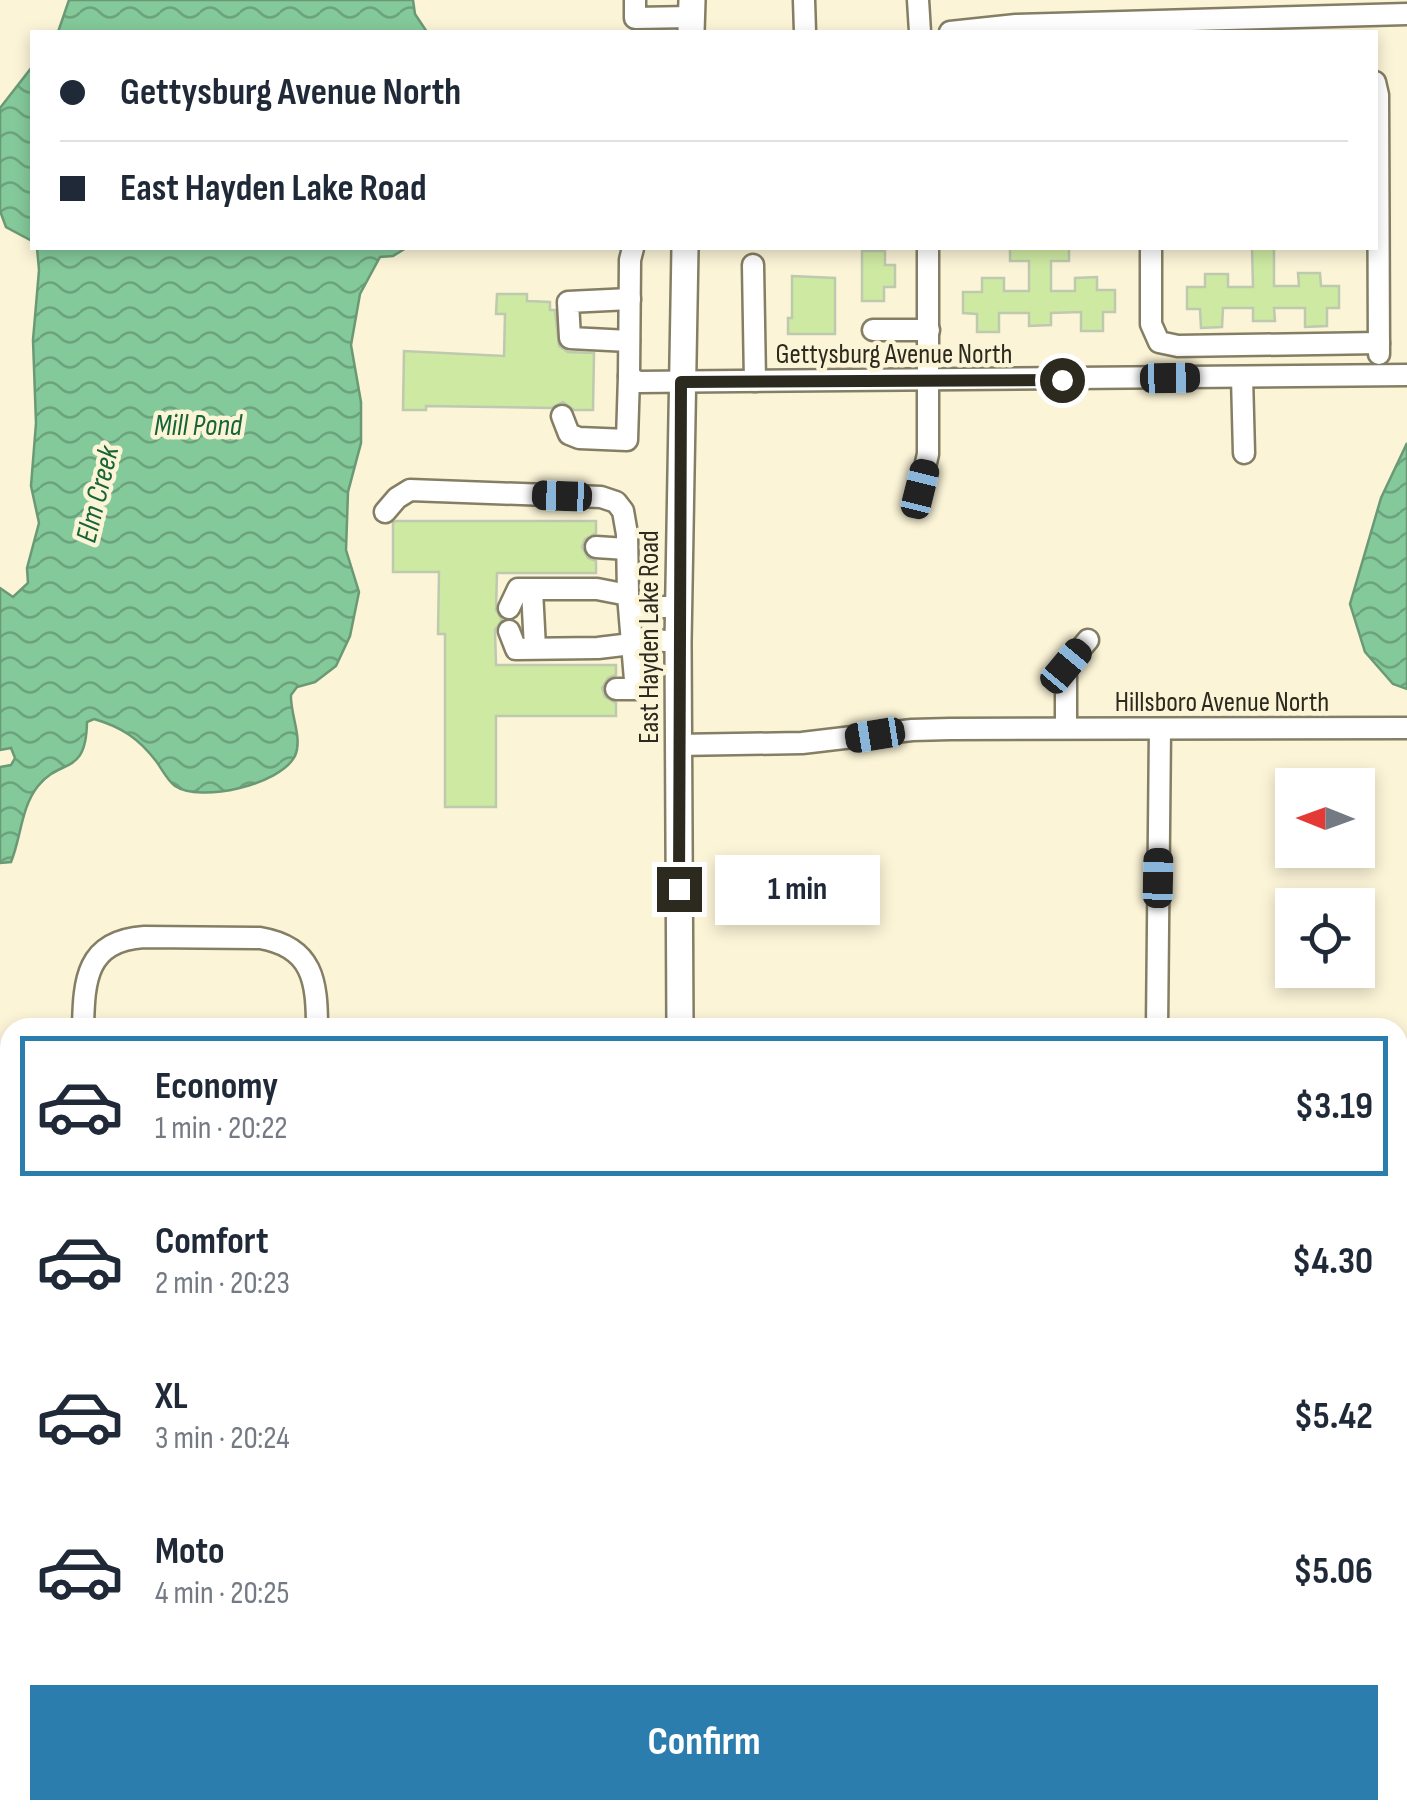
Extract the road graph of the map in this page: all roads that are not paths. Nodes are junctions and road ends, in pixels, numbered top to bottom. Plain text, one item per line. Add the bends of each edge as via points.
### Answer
1 (635, 0) edge
2 (804, 0) edge
3 (918, 0) edge
4 (1407, 14) edge
5 (691, 16) edge
6 (806, 30) edge
7 (920, 30) edge
8 (969, 30) edge
9 (1378, 95) edge
10 (634, 250) edge
11 (684, 250) edge
12 (928, 250) edge
13 (1151, 250) edge
14 (754, 265) dead end
15 (630, 300) junction
16 (873, 330) dead end
17 (929, 330) junction
18 (629, 341) junction
19 (1380, 343) junction
20 (1407, 374) edge
21 (1378, 375) junction
22 (629, 376) junction
23 (1242, 377) junction
24 (754, 381) junction
25 (927, 381) junction
26 (681, 382) junction
27 (562, 416) dead end
28 (1244, 453) dead end
29 (920, 489) dead end
30 (385, 512) dead end
31 (596, 547) dead end
32 (628, 549) junction
33 (532, 590) junction
34 (629, 600) junction
35 (678, 607) junction
36 (510, 608) dead end
37 (509, 630) dead end
38 (1088, 640) dead end
39 (632, 641) junction
40 (678, 642) junction
41 (535, 648) junction
42 (626, 689) dead end
43 (1066, 728) junction
44 (1407, 728) edge
45 (1160, 729) junction
46 (677, 745) junction
47 (83, 1018) edge
48 (317, 1018) edge
49 (680, 1018) edge
50 (1158, 1018) edge

1 - 5 street via 635,18
2 - 6 street
3 - 7 street
4 - 8 street
9 - 19 street
10 - 15 street
11 - 26 main road, East Hayden Lake Road
12 - 17 street
13 - 19 street via 1151,324 1159,342
14 - 24 street
15 - 18 street
15 - 18 street via 568,302 570,338
16 - 17 street
17 - 25 street
18 - 22 street
19 - 21 street
20 - 21 street, Gettysburg Avenue North
21 - 23 street, Gettysburg Avenue North
22 - 26 street, Gettysburg Avenue North
22 - 27 street via 628,440 579,438
23 - 25 street, Gettysburg Avenue North
23 - 28 street
24 - 25 street, Gettysburg Avenue North
24 - 26 street, Gettysburg Avenue North
25 - 29 street via 928,454
26 - 35 main road, East Hayden Lake Road
30 - 32 street via 410,490 601,497 623,512
31 - 32 street
32 - 34 street
33 - 34 street via 598,590
33 - 36 street via 518,589
33 - 41 street
34 - 35 street
34 - 39 street
35 - 40 main road, East Hayden Lake Road
37 - 41 street via 516,649
38 - 43 street via 1066,666
39 - 40 street
39 - 41 street
39 - 42 street
40 - 46 main road, East Hayden Lake Road
43 - 45 street, Hillsboro Avenue North
43 - 46 street, Hillsboro Avenue North
44 - 45 street, Hillsboro Avenue North
45 - 50 street
46 - 49 main road, East Hayden Lake Road
47 - 48 street via 91,966 103,950 129,938 277,941 306,963

